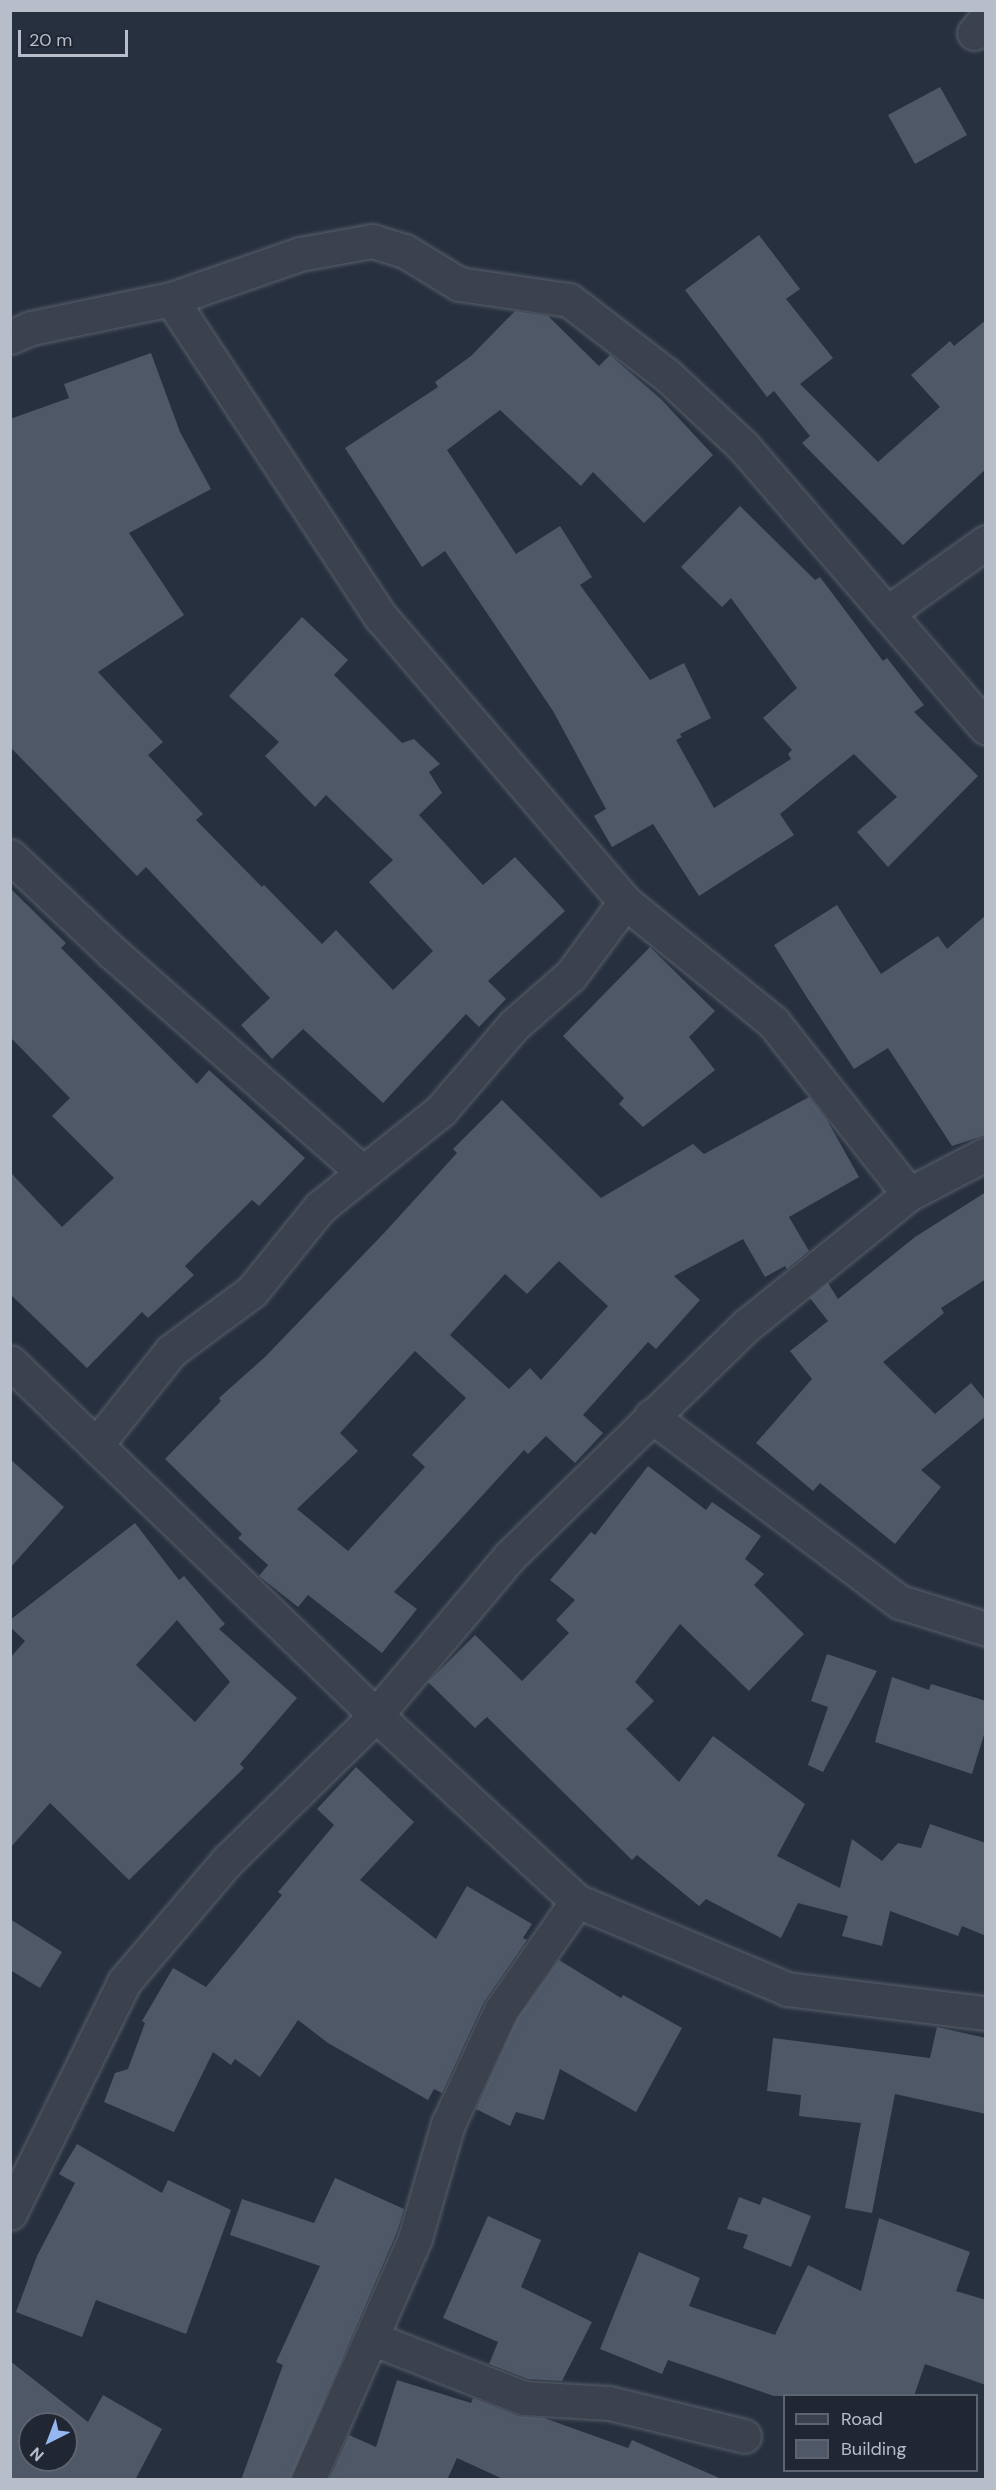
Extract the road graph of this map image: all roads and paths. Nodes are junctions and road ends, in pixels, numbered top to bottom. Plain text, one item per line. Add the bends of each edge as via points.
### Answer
1 (171, 299) junction
2 (10, 337) edge
3 (986, 542) edge
4 (887, 613) junction
5 (986, 728) edge
6 (10, 856) edge
7 (624, 902) junction
8 (986, 1154) edge
9 (362, 1172) junction
10 (909, 1194) junction
11 (10, 1362) edge
12 (651, 1416) junction
13 (96, 1445) junction
14 (986, 1629) edge
15 (376, 1714) junction
16 (578, 1901) junction
17 (986, 2013) edge
18 (10, 2213) edge
19 (371, 2338) junction
20 (744, 2436) dead end
21 (308, 2480) edge

1 - 2 street via 31,328
1 - 4 street via 300,254 372,241 405,251 459,284 569,300 668,376 743,446
1 - 7 street via 381,617
3 - 4 street
4 - 5 street
6 - 9 street via 112,952
7 - 9 street via 572,975 514,1025 441,1110
7 - 10 street via 773,1022
8 - 10 street
9 - 13 street via 320,1207 252,1291 171,1351
10 - 12 street via 747,1325
11 - 13 street
12 - 14 street via 900,1602
12 - 15 street via 510,1556
13 - 15 street
15 - 16 street
15 - 18 street via 226,1861 124,1982
16 - 17 street via 787,1989
16 - 19 street via 496,2020 448,2124 415,2238
19 - 20 street via 524,2398 609,2403
19 - 21 street

